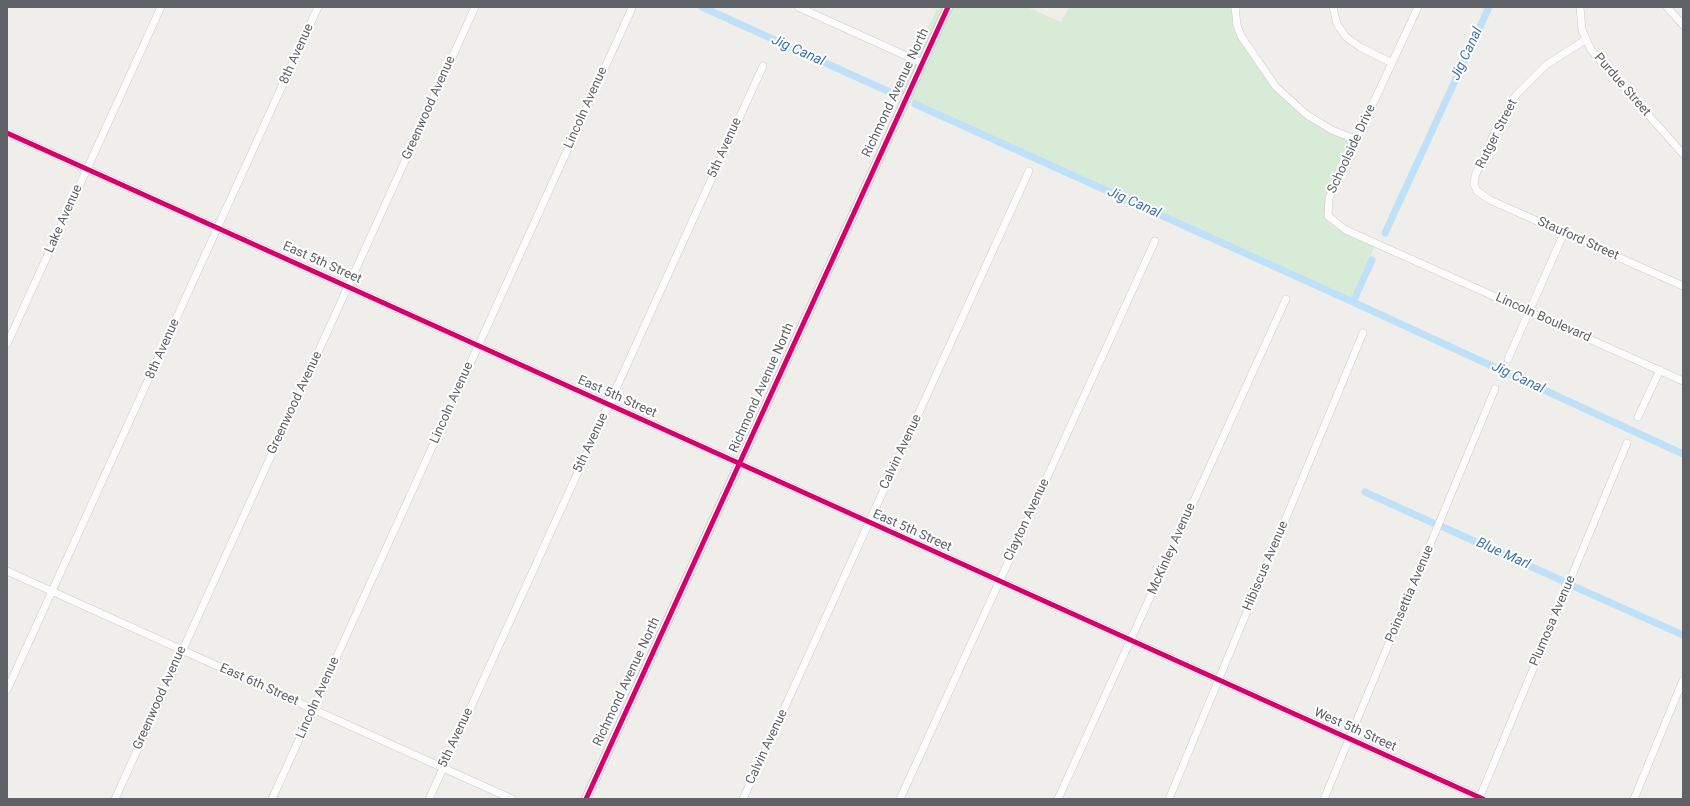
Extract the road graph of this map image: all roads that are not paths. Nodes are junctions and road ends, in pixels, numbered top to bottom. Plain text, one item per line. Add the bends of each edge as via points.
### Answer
1 (161, 7) edge
2 (318, 7) edge
3 (475, 7) edge
4 (798, 7) edge
5 (948, 7) edge
6 (1235, 7) edge
7 (1333, 7) edge
8 (1418, 7) edge
9 (1580, 7) edge
10 (1667, 7) edge
11 (632, 8) edge
12 (1683, 25) edge
13 (1585, 40) junction
14 (1392, 62) junction
15 (922, 63) junction
16 (763, 66) dead end
17 (7, 133) edge
18 (1357, 140) junction
19 (1683, 154) edge
20 (87, 169) junction
21 (1029, 171) dead end
22 (1476, 189) joint
23 (218, 228) junction
24 (1564, 233) junction
25 (1155, 242) dead end
26 (1403, 255) joint
27 (1683, 286) edge
28 (348, 287) junction
29 (1286, 299) dead end
30 (1529, 311) junction
31 (1363, 333) dead end
32 (7, 344) edge
33 (478, 346) junction
34 (1508, 359) dead end
35 (1660, 370) junction
36 (1683, 381) edge
37 (1495, 389) dead end
38 (608, 405) junction
39 (1638, 417) dead end
40 (1627, 443) dead end
41 (739, 464) junction
42 (868, 523) junction
43 (7, 570) edge
44 (999, 582) junction
45 (52, 591) junction
46 (1130, 641) junction
47 (182, 650) junction
48 (1218, 680) junction
49 (1683, 680) edge
50 (7, 690) edge
51 (313, 708) junction
52 (1349, 739) junction
53 (443, 768) junction
54 (1480, 798) edge
55 (115, 799) edge
56 (272, 799) edge
57 (429, 799) edge
58 (512, 799) edge
59 (586, 799) edge
60 (743, 799) edge
61 (900, 799) edge
62 (1058, 799) edge
63 (1168, 799) edge
64 (1324, 799) edge
65 (1634, 799) edge

1 - 20 street, Lake Avenue
2 - 23 street, 8th Avenue
3 - 28 street, Greenwood Avenue
4 - 15 street
5 - 15 street, Richmond Avenue North
6 - 18 street via 1241,36 1276,87 1298,109 1316,121
7 - 14 street via 1337,24 1346,37 1360,47
8 - 14 street, Schoolside Drive
9 - 13 street, Purdue Street via 1580,22
10 - 12 street
11 - 33 street, Lincoln Avenue
13 - 19 street, Purdue Street
13 - 22 street, Rutger Street via 1546,65 1516,95 1496,130 1475,176
14 - 18 street, Schoolside Drive
15 - 41 street, Richmond Avenue North
16 - 38 street, 5th Avenue
17 - 20 street, East 5th Street
18 - 26 street, Schoolside Drive via 1329,198 1328,216 1346,230
20 - 23 street, East 5th Street
20 - 32 street, Lake Avenue
21 - 42 street, Calvin Avenue
22 - 24 street, Stauford Street via 1484,197
23 - 28 street, East 5th Street
23 - 45 street, 8th Avenue
24 - 27 street, Stauford Street
24 - 30 street
25 - 44 street, Clayton Avenue
26 - 30 street, Lincoln Boulevard
28 - 33 street, East 5th Street
28 - 47 street, Greenwood Avenue
29 - 46 street, McKinley Avenue
30 - 34 street
30 - 35 street, Lincoln Boulevard
31 - 48 street, Hibiscus Avenue
33 - 38 street, East 5th Street
33 - 51 street, Lincoln Avenue
35 - 36 street, Lincoln Boulevard
35 - 39 street
37 - 52 street, Poinsettia Avenue
38 - 41 street, East 5th Street
38 - 53 street, 5th Avenue
40 - 54 street, Plumosa Avenue
41 - 42 street, East 5th Street
41 - 59 street, Richmond Avenue North
42 - 44 street, East 5th Street
42 - 60 street, Calvin Avenue
43 - 45 street, East 6th Street
44 - 46 street, East 5th Street
44 - 61 street, Clayton Avenue
45 - 47 street, East 6th Street
45 - 50 street, 8th Avenue
46 - 48 street, East 5th Street
46 - 62 street, McKinley Avenue
47 - 51 street, East 6th Street
47 - 55 street, Greenwood Avenue
48 - 52 street, West 5th Street
48 - 63 street, Hibiscus Avenue
49 - 65 street
51 - 53 street, East 6th Street
51 - 56 street, Lincoln Avenue
52 - 54 street, West 5th Street
52 - 64 street, Poinsettia Avenue
53 - 57 street, 5th Avenue
53 - 58 street, East 6th Street

